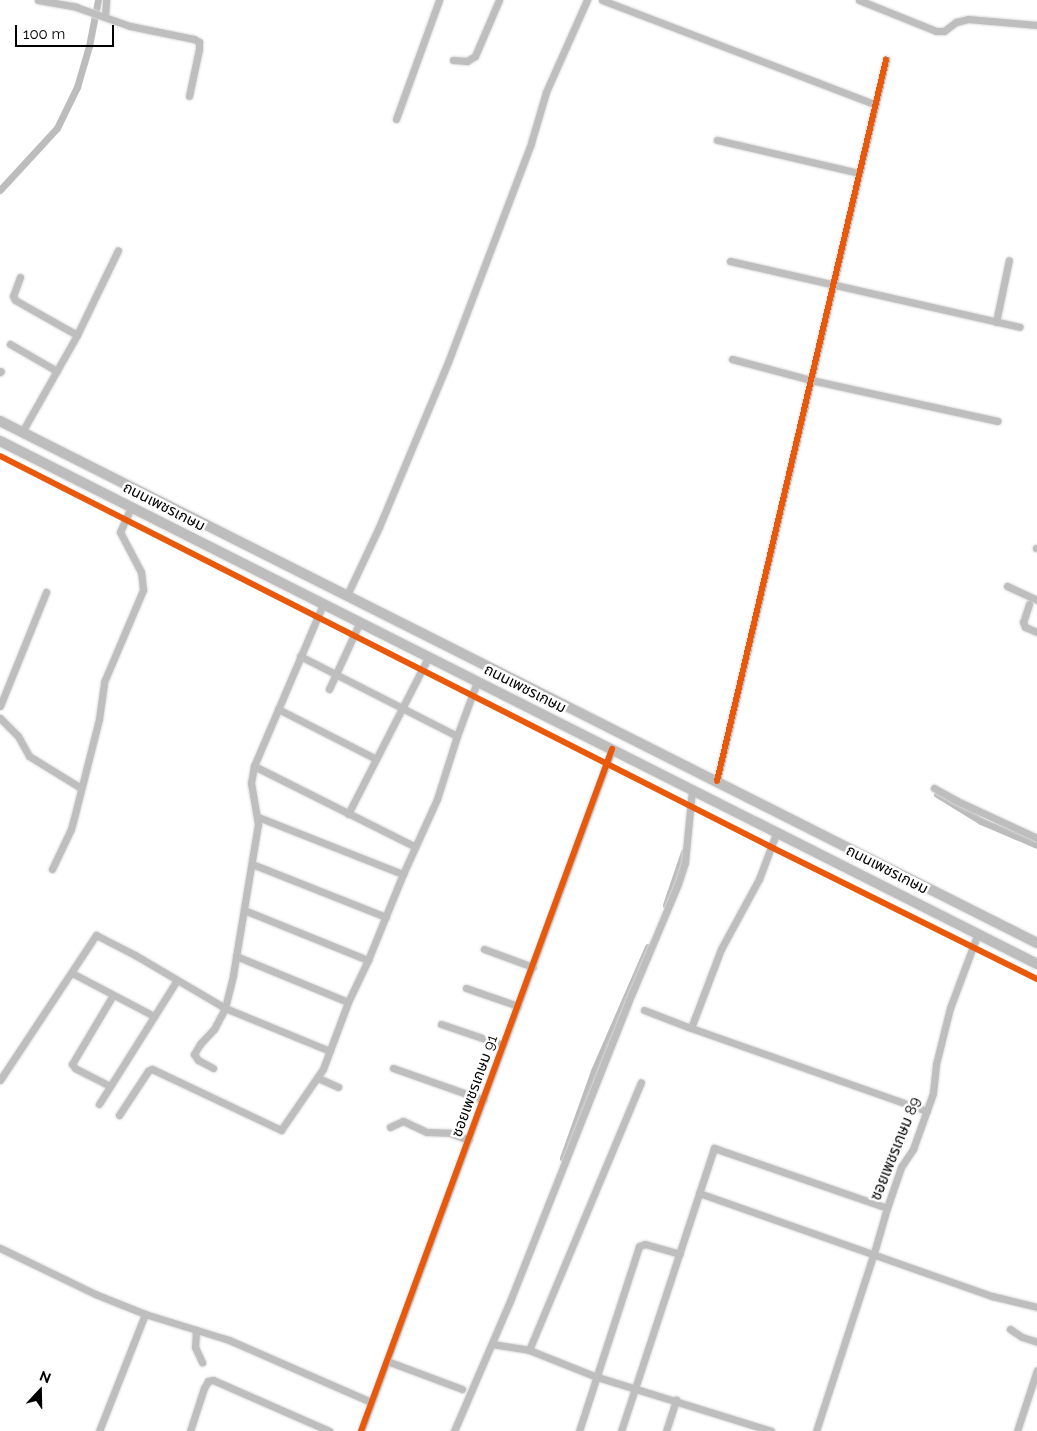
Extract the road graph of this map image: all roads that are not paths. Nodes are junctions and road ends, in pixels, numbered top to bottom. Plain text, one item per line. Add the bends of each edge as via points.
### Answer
1 (38, 0) edge
2 (106, 0) edge
3 (439, 0) edge
4 (499, 0) edge
5 (587, 0) edge
6 (602, 0) edge
7 (859, 0) edge
8 (103, 16) junction
9 (1037, 25) edge
10 (453, 60) dead end
11 (886, 60) dead end
12 (189, 96) dead end
13 (875, 104) junction
14 (396, 119) dead end
15 (717, 140) dead end
16 (859, 173) junction
17 (118, 250) dead end
18 (1010, 260) dead end
19 (730, 261) dead end
20 (20, 277) dead end
21 (832, 285) junction
22 (996, 322) junction
23 (1020, 327) dead end
24 (77, 335) junction
25 (10, 344) dead end
26 (732, 359) dead end
27 (57, 370) junction
28 (811, 380) junction
29 (0, 421) edge
30 (998, 421) dead end
31 (22, 432) junction
32 (0, 441) edge
33 (131, 506) junction
34 (1007, 586) dead end
35 (46, 592) dead end
36 (347, 595) junction
37 (1037, 600) edge
38 (323, 604) junction
39 (1029, 604) dead end
40 (360, 622) junction
41 (1037, 632) edge
42 (300, 656) junction
43 (429, 656) junction
44 (336, 673) junction
45 (478, 682) junction
46 (329, 689) dead end
47 (0, 706) edge
48 (402, 708) junction
49 (278, 709) junction
50 (0, 718) edge
51 (457, 736) junction
52 (612, 749) junction
53 (376, 759) junction
54 (254, 766) junction
55 (717, 781) junction
56 (81, 788) junction
57 (934, 788) dead end
58 (692, 789) junction
59 (348, 814) junction
60 (258, 816) junction
61 (777, 831) junction
62 (1037, 838) edge
63 (414, 846) junction
64 (252, 864) junction
65 (52, 869) dead end
66 (403, 874) junction
67 (244, 910) junction
68 (386, 917) junction
69 (978, 932) junction
70 (1037, 943) edge
71 (484, 949) dead end
72 (236, 956) junction
73 (368, 960) junction
74 (1037, 964) edge
75 (533, 967) junction
76 (72, 973) junction
77 (177, 980) junction
78 (466, 988) dead end
79 (113, 995) junction
80 (348, 1002) junction
81 (518, 1006) junction
82 (225, 1008) junction
83 (644, 1010) dead end
84 (154, 1016) junction
85 (441, 1024) dead end
86 (691, 1028) junction
87 (503, 1045) junction
88 (330, 1051) junction
89 (214, 1068) dead end
90 (393, 1068) dead end
91 (318, 1078) junction
92 (0, 1080) edge
93 (641, 1082) dead end
94 (110, 1086) junction
95 (338, 1087) dead end
96 (484, 1100) junction
97 (99, 1104) dead end
98 (928, 1111) junction
99 (119, 1115) dead end
100 (390, 1127) dead end
101 (469, 1140) junction
102 (699, 1194) junction
103 (887, 1208) junction
104 (0, 1248) edge
105 (874, 1253) junction
106 (680, 1254) junction
107 (1037, 1307) edge
108 (145, 1314) junction
109 (1010, 1329) dead end
110 (196, 1330) junction
111 (1037, 1342) edge
112 (492, 1344) junction
113 (529, 1350) junction
114 (387, 1361) junction
115 (202, 1362) dead end
116 (1037, 1370) edge
117 (597, 1376) junction
118 (635, 1388) junction
119 (462, 1389) dead end
120 (676, 1400) junction
121 (371, 1402) junction
122 (753, 1428) edge
123 (98, 1431) edge
124 (190, 1431) edge
125 (329, 1431) edge
126 (362, 1431) edge
127 (454, 1431) edge
128 (579, 1431) edge
129 (621, 1431) edge
130 (666, 1431) edge
131 (771, 1431) edge
132 (816, 1431) edge
133 (1017, 1431) edge

1 - 8 street
2 - 8 street
3 - 14 street
4 - 10 street via 475,56 467,62
5 - 36 street via 546,92 531,143 448,362
6 - 13 street
7 - 9 street via 936,30 944,31 956,22 968,19
8 - 12 street via 167,35 190,37 198,42
11 - 13 street
13 - 16 street
15 - 16 street
16 - 21 street
17 - 24 street
18 - 22 street
19 - 21 street
20 - 24 street via 13,296 15,300
21 - 22 street
21 - 28 street
22 - 23 street
24 - 27 street
25 - 27 street
26 - 28 street
27 - 31 street
28 - 30 street
28 - 55 street
29 - 31 main road, ถนนเพชรเกษม
31 - 36 main road, ถนนเพชรเกษม
32 - 33 main road, ถนนเพชรเกษม
33 - 38 main road, ถนนเพชรเกษม
33 - 56 street via 120,532 141,572 143,590 104,682 99,719
34 - 37 street
35 - 47 street
36 - 55 main road, ถนนเพชรเกษม
38 - 40 main road, ถนนเพชรเกษม
38 - 42 street
39 - 41 street via 1023,622
40 - 43 main road, ถนนเพชรเกษม
40 - 44 street
42 - 44 street
42 - 49 street
43 - 45 main road, ถนนเพชรเกษม
43 - 48 street
44 - 46 street
44 - 48 street
45 - 51 street
45 - 52 main road, ถนนเพชรเกษม
48 - 51 street
48 - 53 street
49 - 53 street
49 - 54 street
50 - 56 street via 18,736 29,756
51 - 63 street via 437,799
52 - 58 main road, ถนนเพชรเกษม
52 - 75 street, ซอยเพชรเกษม 91
53 - 59 street
54 - 59 street
54 - 60 street via 251,783
55 - 70 main road, ถนนเพชรเกษม
56 - 65 street via 71,829
57 - 62 street
58 - 61 main road, ถนนเพชรเกษม
58 - 112 street via 688,846 678,884
59 - 63 street
60 - 64 street
60 - 66 street
61 - 69 main road, ถนนเพชรเกษม
61 - 86 street via 759,879 721,949
63 - 66 street
64 - 67 street
64 - 68 street
66 - 68 street
67 - 72 street
67 - 73 street
68 - 73 street
69 - 74 main road, ถนนเพชรเกษม
69 - 98 street, ซอยเพชรเกษม 89 via 950,1008
71 - 75 street
72 - 80 street
72 - 82 street
73 - 80 street
75 - 81 street, ซอยเพชรเกษม 91
76 - 77 street via 96,935
76 - 79 street
76 - 92 street
77 - 82 street
77 - 84 street
78 - 81 street
79 - 84 street
79 - 94 street via 72,1064
80 - 88 street
81 - 87 street, ซอยเพชรเกษม 91
82 - 88 street
82 - 89 street via 214,1029 195,1052 198,1060
83 - 86 street
84 - 94 street
85 - 87 street
86 - 98 street
87 - 96 street, ซอยเพชรเกษม 91
88 - 91 street
90 - 96 street
91 - 95 street
91 - 99 street via 281,1130 152,1069
93 - 113 street
94 - 97 street
96 - 101 street, ซอยเพชรเกษม 91
98 - 103 street, ซอยเพชรเกษม 89
100 - 101 street via 403,1121 428,1132 450,1133
101 - 114 street, ซอยเพชรเกษม 91
102 - 103 street via 717,1147
102 - 105 street
102 - 106 street
103 - 105 street, ซอยเพชรเกษม 89
104 - 108 street via 95,1294
105 - 107 street via 992,1296
105 - 132 street, ซอยเพชรเกษม 89
106 - 117 street via 645,1244 639,1246
106 - 118 street
108 - 110 street
108 - 123 street
109 - 111 street
110 - 115 street via 195,1347
110 - 121 street via 257,1352
112 - 113 street
112 - 127 street
113 - 117 street
114 - 119 street
114 - 121 street, ซอยเพชรเกษม 91
116 - 133 street
117 - 118 street
117 - 128 street
118 - 120 street
118 - 129 street
120 - 122 street
120 - 130 street
121 - 126 street, ซอยเพชรเกษม 91
122 - 131 street
124 - 125 street via 204,1388 208,1381 213,1380

